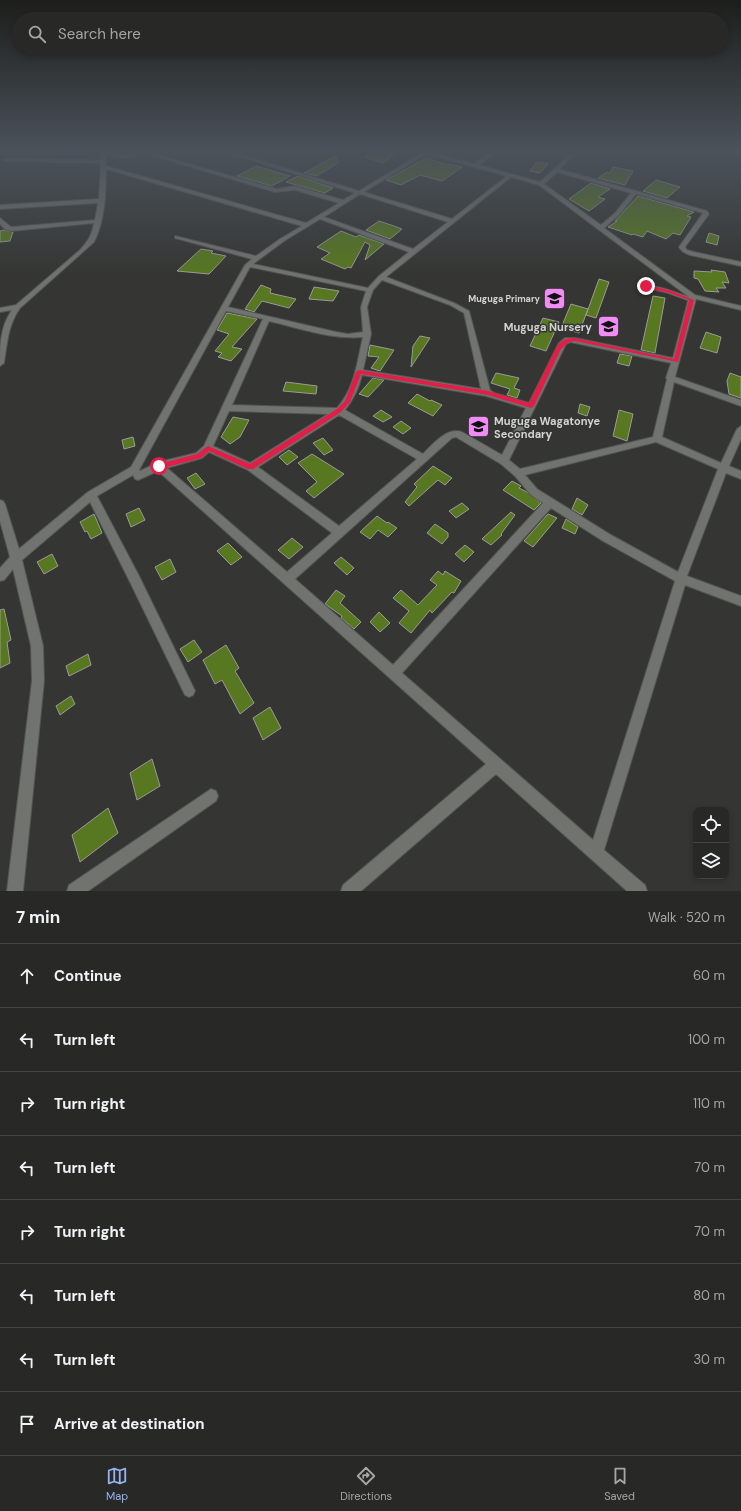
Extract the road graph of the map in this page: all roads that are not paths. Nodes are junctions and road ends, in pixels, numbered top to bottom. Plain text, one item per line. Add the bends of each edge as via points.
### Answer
1 (635, 192) edge
2 (102, 193) edge
3 (199, 193) edge
4 (311, 193) edge
5 (359, 193) edge
6 (362, 193) edge
7 (489, 193) edge
8 (553, 193) edge
9 (637, 193) edge
10 (101, 201) junction
11 (343, 202) junction
12 (0, 207) edge
13 (320, 217) junction
14 (0, 220) edge
15 (452, 221) junction
16 (98, 222) junction
17 (306, 225) junction
18 (601, 228) junction
19 (177, 237) dead end
20 (413, 251) junction
21 (256, 258) junction
22 (741, 264) edge
23 (248, 265) junction
24 (381, 277) junction
25 (646, 286) dead end
26 (370, 290) junction
27 (692, 298) junction
28 (18, 307) junction
29 (224, 308) junction
30 (741, 308) edge
31 (0, 310) edge
32 (267, 318) junction
33 (367, 334) junction
34 (676, 361) junction
35 (0, 363) edge
36 (359, 372) junction
37 (670, 378) junction
38 (488, 393) junction
39 (741, 403) edge
40 (531, 406) junction
41 (226, 408) junction
42 (339, 411) junction
43 (741, 429) edge
44 (657, 440) junction
45 (208, 448) junction
46 (422, 458) junction
47 (504, 461) junction
48 (159, 466) junction
49 (251, 467) junction
50 (724, 469) junction
51 (134, 470) junction
52 (518, 473) junction
53 (741, 475) edge
54 (91, 495) junction
55 (550, 502) junction
56 (0, 504) edge
57 (339, 532) junction
58 (16, 558) junction
59 (0, 576) edge
60 (287, 579) junction
61 (681, 579) junction
62 (741, 601) edge
63 (394, 674) junction
64 (189, 691) dead end
65 (496, 765) junction
66 (211, 796) dead end
67 (596, 853) junction
68 (14, 891) edge
69 (75, 891) edge
70 (348, 891) edge
71 (639, 891) edge

1 - 18 street
2 - 10 street
3 - 17 street
4 - 11 street
5 - 11 street
6 - 15 street
7 - 15 street
8 - 18 street
9 - 22 street via 706,213 682,247 692,254
10 - 12 street
10 - 16 street
11 - 13 street
13 - 17 street
13 - 20 street
14 - 16 street via 11,229
15 - 20 street
16 - 28 street via 96,234 82,252
17 - 21 street
18 - 27 street
19 - 21 street
20 - 24 street
21 - 23 street
23 - 26 street
23 - 29 street
24 - 26 street
24 - 38 street via 467,312 484,388
25 - 27 lane
26 - 33 street via 364,307
27 - 30 street
27 - 34 street
28 - 31 street
28 - 35 street via 8,321
29 - 32 street
29 - 51 street
32 - 33 street via 348,336
32 - 41 street
33 - 36 street
34 - 37 street
34 - 40 street via 568,340 559,348
36 - 38 street
36 - 42 street via 347,402
37 - 39 street
37 - 44 street
38 - 40 street
40 - 47 street
41 - 42 street
41 - 45 street
42 - 46 street
42 - 49 street
43 - 50 street
44 - 50 street
44 - 52 street
45 - 48 street via 199,456
45 - 49 street
46 - 47 street via 454,433
46 - 57 street
47 - 52 street
48 - 51 street via 138,476
48 - 60 street
49 - 57 street
50 - 53 street
50 - 61 street
51 - 54 street
52 - 55 street via 534,492
54 - 58 street
54 - 64 street
55 - 61 street via 607,538
55 - 63 street
56 - 58 street
57 - 60 street
58 - 59 street
58 - 68 street via 37,646 38,681
60 - 63 street
61 - 62 street
61 - 67 street
63 - 65 street
65 - 67 street
65 - 70 street
66 - 69 street
67 - 71 street

